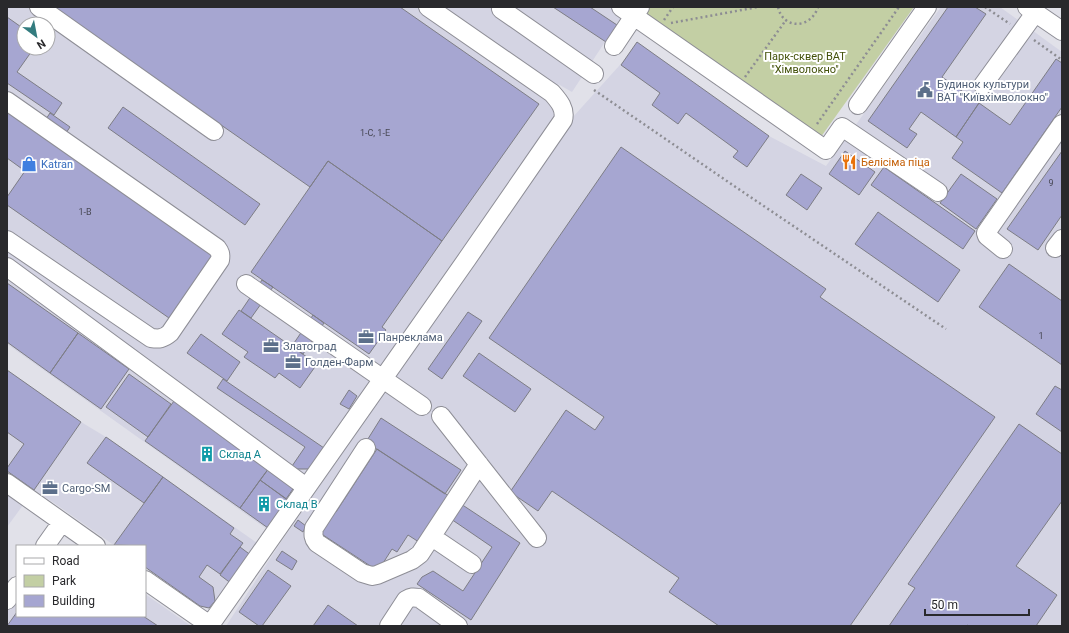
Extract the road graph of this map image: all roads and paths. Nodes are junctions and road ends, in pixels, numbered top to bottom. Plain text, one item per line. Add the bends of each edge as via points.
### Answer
1 (39, 7) edge
2 (673, 7) edge
3 (758, 7) edge
4 (778, 7) edge
5 (818, 7) edge
6 (899, 7) edge
7 (928, 7) edge
8 (435, 9) edge
9 (501, 9) dead end
10 (632, 10) edge
11 (1031, 10) edge
12 (786, 20) junction
13 (668, 24) dead end
14 (660, 25) dead end
15 (1062, 31) edge
16 (614, 46) dead end
17 (742, 81) dead end
18 (594, 82) joint
19 (983, 85) dead end
20 (7, 101) edge
21 (858, 105) dead end
22 (1062, 124) edge
23 (813, 129) dead end
24 (214, 131) dead end
25 (938, 192) dead end
26 (7, 240) edge
27 (1003, 249) dead end
28 (7, 267) edge
29 (246, 284) dead end
30 (946, 329) dead end
31 (382, 379) junction
32 (422, 406) dead end
33 (441, 416) dead end
34 (366, 448) dead end
35 (478, 464) junction
36 (7, 483) edge
37 (306, 487) junction
38 (62, 522) junction
39 (432, 537) junction
40 (537, 538) dead end
41 (46, 545) edge
42 (95, 545) edge
43 (472, 564) dead end
44 (146, 581) edge
45 (16, 587) edge
46 (7, 600) edge
47 (211, 625) edge
48 (389, 626) edge
49 (458, 626) edge

1 - 24 street
2 - 14 path
3 - 13 path
4 - 12 path
5 - 12 path via 811,19 805,23 792,23
6 - 23 path
7 - 21 street
8 - 31 street via 552,93 562,106 564,116 468,259
9 - 18 street
10 - 16 street
10 - 25 street via 826,150 842,127
11 - 15 street
11 - 19 street
12 - 17 path
18 - 30 path via 740,190
20 - 26 street via 217,248 221,256 170,333 159,339 151,338
22 - 27 street via 986,233
28 - 37 street
29 - 31 street
31 - 32 street
31 - 37 street
33 - 35 street
34 - 39 street via 314,528 314,538 362,573 372,576 417,558
35 - 39 street
35 - 40 street
36 - 38 street
37 - 47 street
38 - 41 street
38 - 42 street
39 - 43 street
44 - 47 street
45 - 46 street
48 - 49 street via 406,600 414,597

